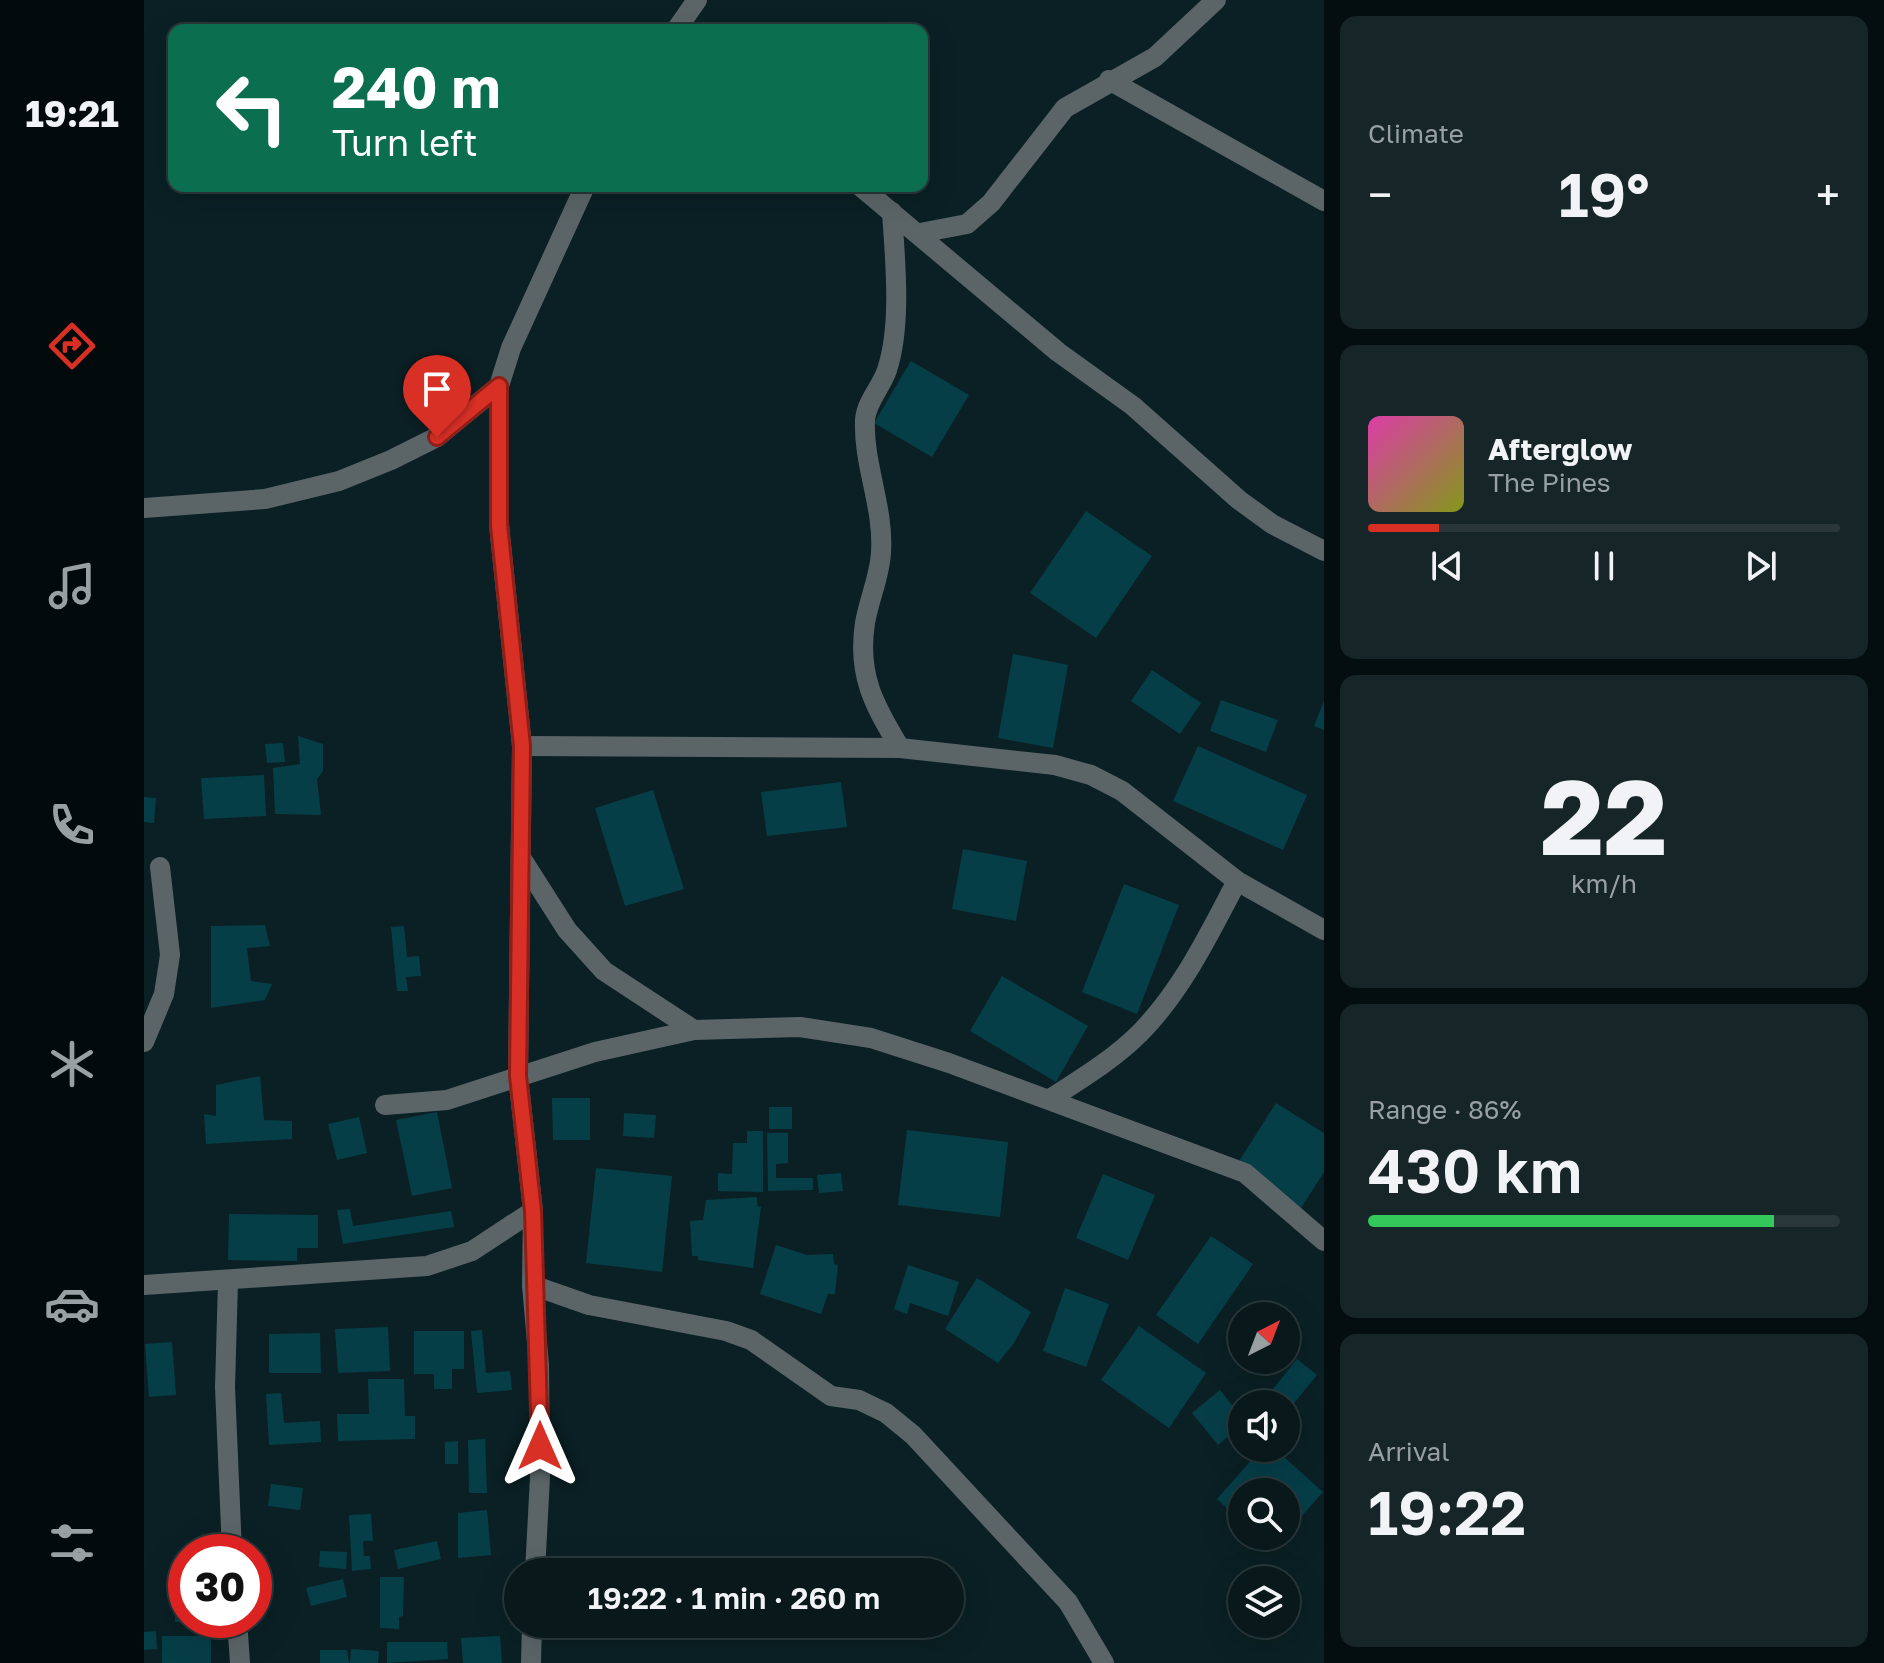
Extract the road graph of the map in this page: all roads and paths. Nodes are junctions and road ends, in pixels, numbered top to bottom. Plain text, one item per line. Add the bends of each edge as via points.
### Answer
1 (697, 0) edge
2 (1216, 0) edge
3 (680, 24) edge
4 (1109, 80) junction
5 (582, 192) edge
6 (867, 192) edge
7 (1324, 201) edge
8 (892, 212) junction
9 (920, 233) junction
10 (499, 386) junction
11 (144, 508) edge
12 (1324, 551) edge
13 (522, 746) junction
14 (900, 748) junction
15 (523, 861) junction
16 (160, 867) dead end
17 (1237, 881) junction
18 (1324, 930) edge
19 (694, 1030) junction
20 (144, 1042) edge
21 (518, 1076) junction
22 (1050, 1099) junction
23 (385, 1105) dead end
24 (533, 1211) junction
25 (1324, 1241) edge
26 (228, 1282) junction
27 (144, 1285) edge
28 (532, 1285) junction
29 (231, 1534) edge
30 (535, 1558) edge
31 (238, 1638) edge
32 (532, 1638) edge
33 (240, 1663) edge
34 (531, 1663) edge
35 (1104, 1663) edge

1 - 3 street
2 - 4 street via 1155,57
4 - 7 street
4 - 9 street via 1065,108 991,203 967,224
5 - 10 street via 534,294
6 - 8 street
8 - 9 street
8 - 14 street via 892,343 887,370 866,414 865,442 882,524 863,666 872,702
9 - 12 street via 1058,352 1133,406 1239,500
10 - 11 street via 437,437 339,481 265,499
10 - 13 street via 499,525
13 - 14 street
13 - 15 street
14 - 17 street via 1055,765 1091,775 1165,821
15 - 19 street via 567,930 604,971
15 - 21 street
16 - 20 street via 170,955 164,994
17 - 18 street
17 - 22 street via 1164,1006 1105,1063
19 - 21 street
19 - 22 street via 800,1027 871,1038
21 - 23 street via 447,1100
21 - 24 street
22 - 25 street via 1245,1173
24 - 26 street via 472,1251 427,1266
24 - 28 street
26 - 27 street
26 - 29 street via 225,1387
28 - 30 street via 540,1415
28 - 35 street via 589,1305 751,1340 831,1396 859,1400 886,1413 913,1435 1068,1602
31 - 33 street
32 - 34 street

